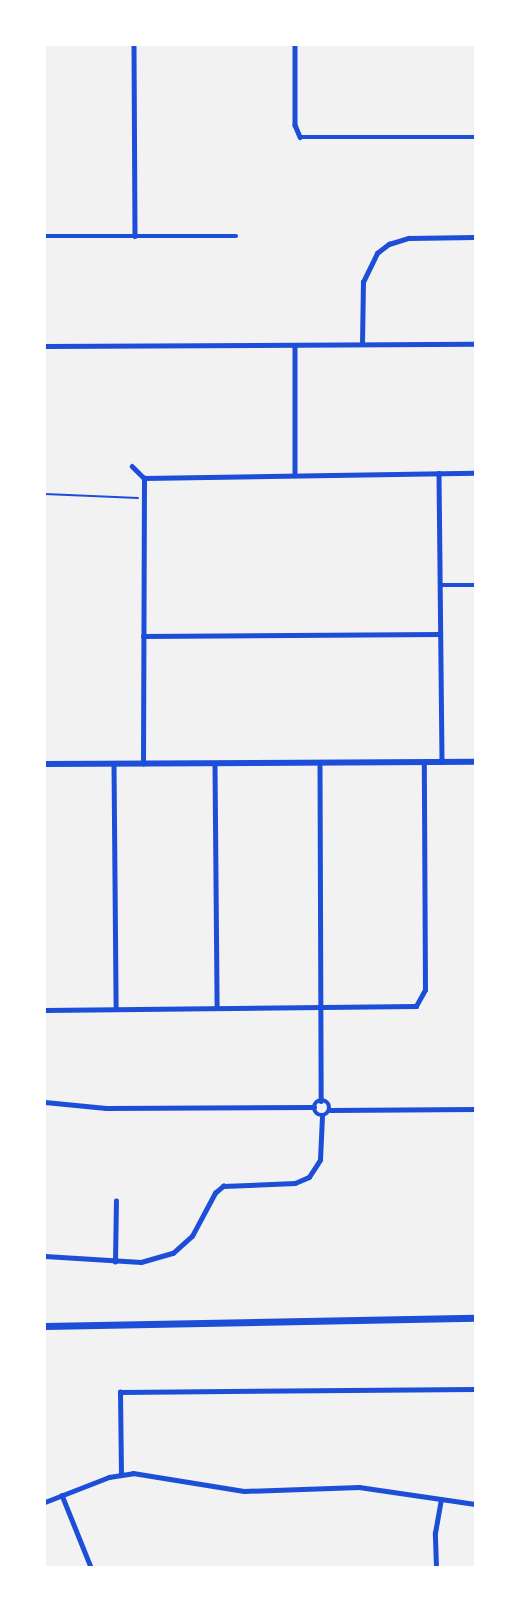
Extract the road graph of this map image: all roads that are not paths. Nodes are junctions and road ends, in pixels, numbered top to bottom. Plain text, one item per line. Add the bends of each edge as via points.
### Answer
1 (134, 45) edge
2 (295, 45) edge
3 (475, 137) edge
4 (45, 236) edge
5 (135, 236) junction
6 (236, 236) dead end
7 (475, 237) edge
8 (475, 344) edge
9 (295, 345) junction
10 (362, 345) junction
11 (45, 346) edge
12 (132, 466) dead end
13 (439, 473) junction
14 (475, 473) edge
15 (295, 474) junction
16 (144, 478) junction
17 (441, 585) junction
18 (475, 585) edge
19 (440, 634) junction
20 (143, 636) junction
21 (424, 762) junction
22 (442, 762) junction
23 (475, 762) edge
24 (320, 763) junction
25 (114, 764) junction
26 (143, 764) junction
27 (215, 764) junction
28 (45, 765) edge
29 (217, 1008) junction
30 (321, 1008) junction
31 (116, 1009) junction
32 (45, 1010) edge
33 (321, 1101) junction
34 (45, 1102) edge
35 (314, 1107) junction
36 (475, 1109) edge
37 (330, 1110) junction
38 (322, 1116) junction
39 (116, 1201) dead end
40 (45, 1256) edge
41 (115, 1262) junction
42 (475, 1318) edge
43 (45, 1326) edge
44 (475, 1389) edge
45 (121, 1474) junction
46 (62, 1495) junction
47 (441, 1500) junction
48 (45, 1502) edge
49 (475, 1504) edge
50 (91, 1567) edge
51 (436, 1567) edge

1 - 5 street
2 - 3 street via 296,125 300,137
4 - 5 street
5 - 6 street
7 - 10 street via 409,238 389,244 377,253 363,282
8 - 10 street
9 - 10 street
9 - 11 street
9 - 15 street
12 - 16 street
13 - 14 street
13 - 15 street
13 - 17 street
15 - 16 street
16 - 20 street
17 - 18 street
17 - 19 street
19 - 20 street
19 - 22 street
20 - 26 street
21 - 22 street
21 - 24 street
21 - 30 street via 423,999 408,1007
22 - 23 street
24 - 27 street
24 - 30 street
25 - 26 street
25 - 28 street
25 - 31 street
26 - 27 street
27 - 29 street
29 - 30 street
29 - 31 street
30 - 33 street
31 - 32 street
33 - 35 street
33 - 37 street
34 - 35 street via 106,1108
35 - 38 street
36 - 37 street
37 - 38 street
38 - 41 street via 320,1160 309,1177 295,1183 223,1185 214,1193 192,1236 173,1253 149,1262
39 - 41 street
40 - 41 street
42 - 43 main road
44 - 45 street via 120,1392
45 - 46 street
45 - 47 street via 151,1474 244,1491 359,1487
46 - 48 street
46 - 50 street
47 - 49 street
47 - 51 street via 435,1533

